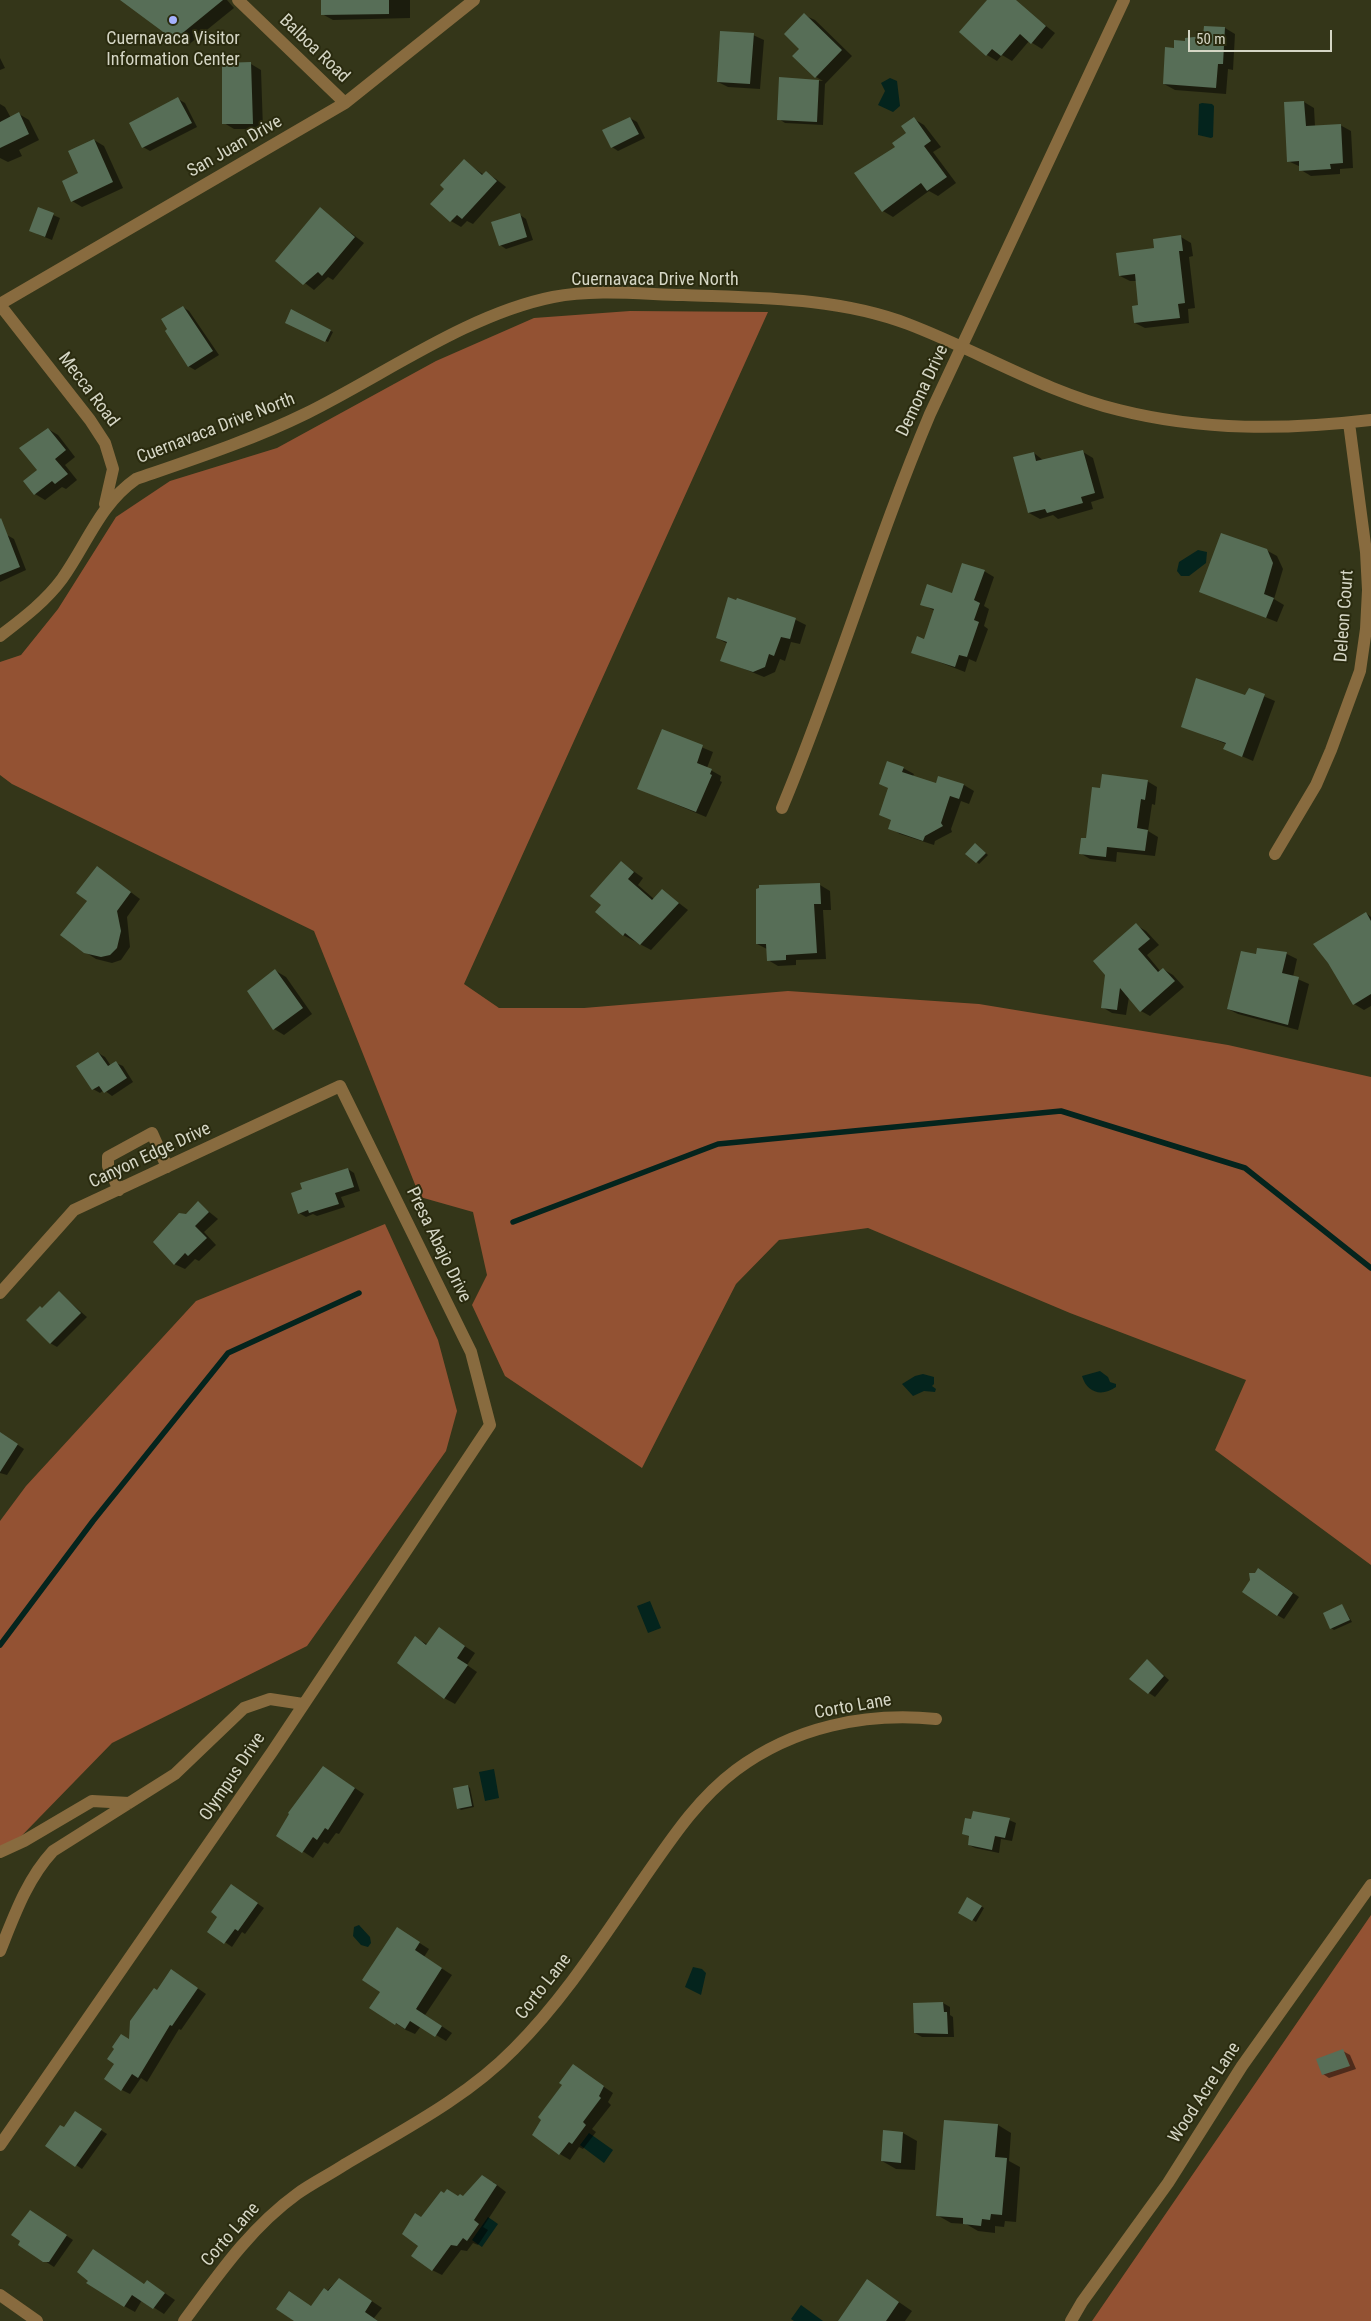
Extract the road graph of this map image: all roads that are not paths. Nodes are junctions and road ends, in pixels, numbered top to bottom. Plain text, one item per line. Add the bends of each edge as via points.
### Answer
1 (238, 0) edge
2 (474, 0) edge
3 (1124, 0) edge
4 (345, 103) junction
5 (0, 304) edge
6 (962, 347) junction
7 (1371, 420) edge
8 (1349, 423) junction
9 (104, 509) junction
10 (0, 636) edge
11 (782, 808) dead end
12 (1275, 854) dead end
13 (340, 1086) joint
14 (167, 1167) junction
15 (119, 1190) junction
16 (0, 1293) edge
17 (490, 1425) joint
18 (304, 1704) junction
19 (936, 1719) dead end
20 (130, 1803) junction
21 (0, 1852) edge
22 (1371, 1885) edge
23 (0, 1951) edge
24 (0, 2144) edge
25 (0, 2295) edge
26 (37, 2321) edge
27 (184, 2321) edge
28 (1071, 2321) edge

1 - 4 street, Balboa Road
2 - 4 street, San Juan Drive
3 - 6 street, Demona Drive
4 - 5 street, San Juan Drive
5 - 9 street, Mecca Road via 105,443 113,469
6 - 8 street, Cuernavaca Drive North via 1059,392 1118,410 1177,422 1234,428
6 - 9 street, Cuernavaca Drive North via 868,311 825,304 637,294 554,297 464,329 306,414 259,435 136,479 120,490
6 - 11 street, Demona Drive via 903,479 807,748
7 - 8 street, Cuernavaca Drive North
8 - 12 street, Deleon Court via 1368,590 1360,671 1316,785
9 - 10 street, Cuernavaca Drive North via 61,579 32,612
13 - 14 street, Canyon Edge Drive
13 - 17 street, Presa Abajo Drive via 471,1352
14 - 15 street, Canyon Edge Drive
14 - 15 street via 152,1132 108,1157 108,1166
15 - 16 street, Canyon Edge Drive via 74,1210
17 - 18 street, Olympus Drive
18 - 20 street via 270,1699 244,1708 175,1774
18 - 24 street, Olympus Drive
19 - 27 street, Corto Lane via 905,1716 872,1718 820,1728 790,1739 736,1770 681,1824 564,1993 511,2053 442,2107 298,2193 273,2213 234,2253
20 - 21 street via 92,1801
20 - 23 street via 53,1851 40,1865
22 - 28 street, Wood Acre Lane via 1242,2066 1168,2184
25 - 26 street

